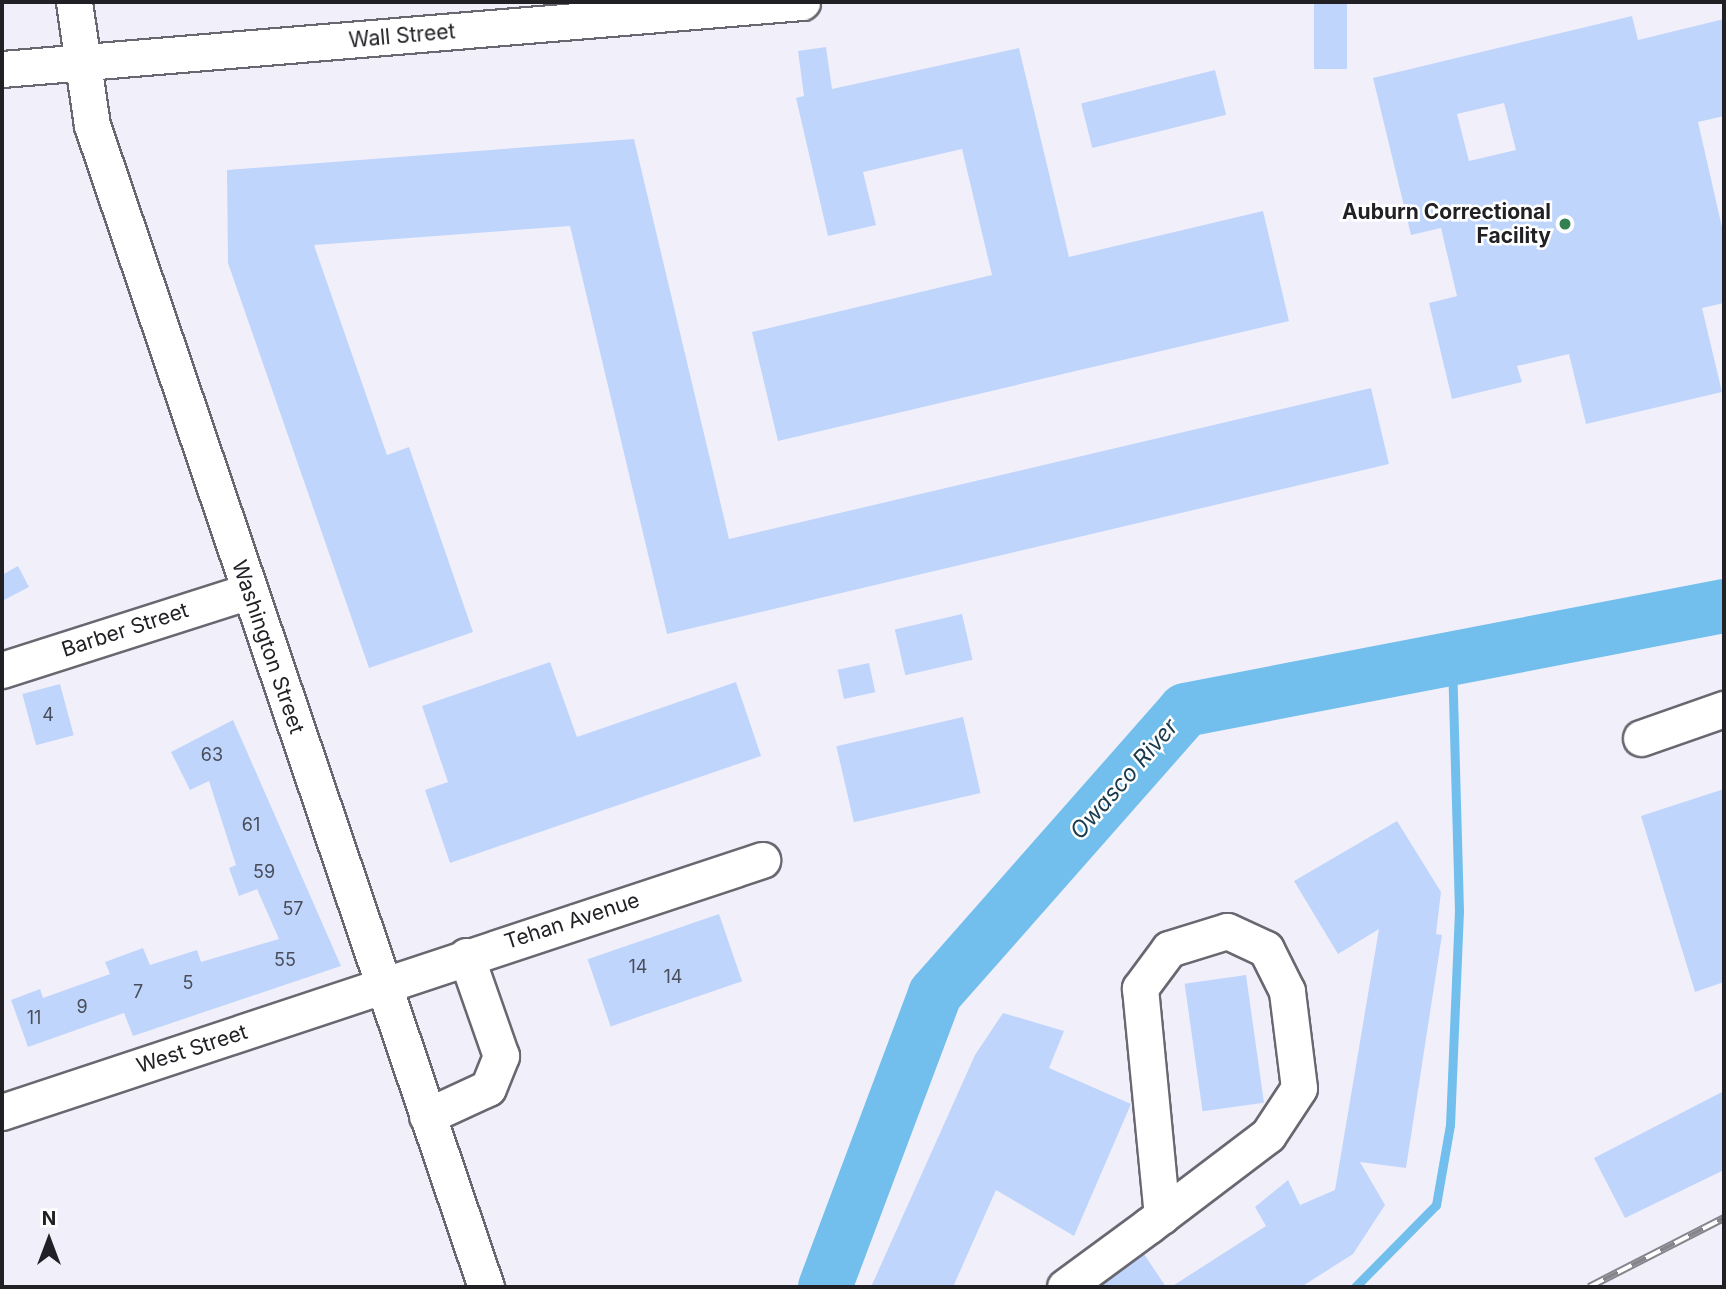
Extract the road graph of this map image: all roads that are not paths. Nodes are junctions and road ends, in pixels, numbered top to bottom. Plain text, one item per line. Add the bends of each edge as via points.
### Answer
1 (74, 2) edge
2 (802, 2) edge
3 (79, 63) junction
4 (2, 69) edge
5 (249, 591) junction
6 (2, 670) edge
7 (1724, 709) edge
8 (1641, 738) dead end
9 (762, 860) dead end
10 (466, 956) junction
11 (383, 985) junction
12 (2, 1112) edge
13 (427, 1116) junction
14 (1161, 1216) junction
15 (486, 1287) edge
16 (1065, 1287) edge

1 - 3 street, Washington Street
2 - 3 street, Wall Street
3 - 4 street, Wall Street
3 - 5 street, Washington Street via 92,125
5 - 6 street, Barber Street
5 - 11 street, Washington Street
7 - 8 street
9 - 10 street, Tehan Avenue
10 - 11 street, Tehan Avenue
10 - 13 street via 501,1056 488,1088
11 - 12 street, West Street
11 - 13 street, Washington Street
13 - 15 street, Washington Street
14 - 14 street via 1268,1135 1299,1088 1287,991 1266,949 1227,931 1169,949 1140,988
14 - 16 street

